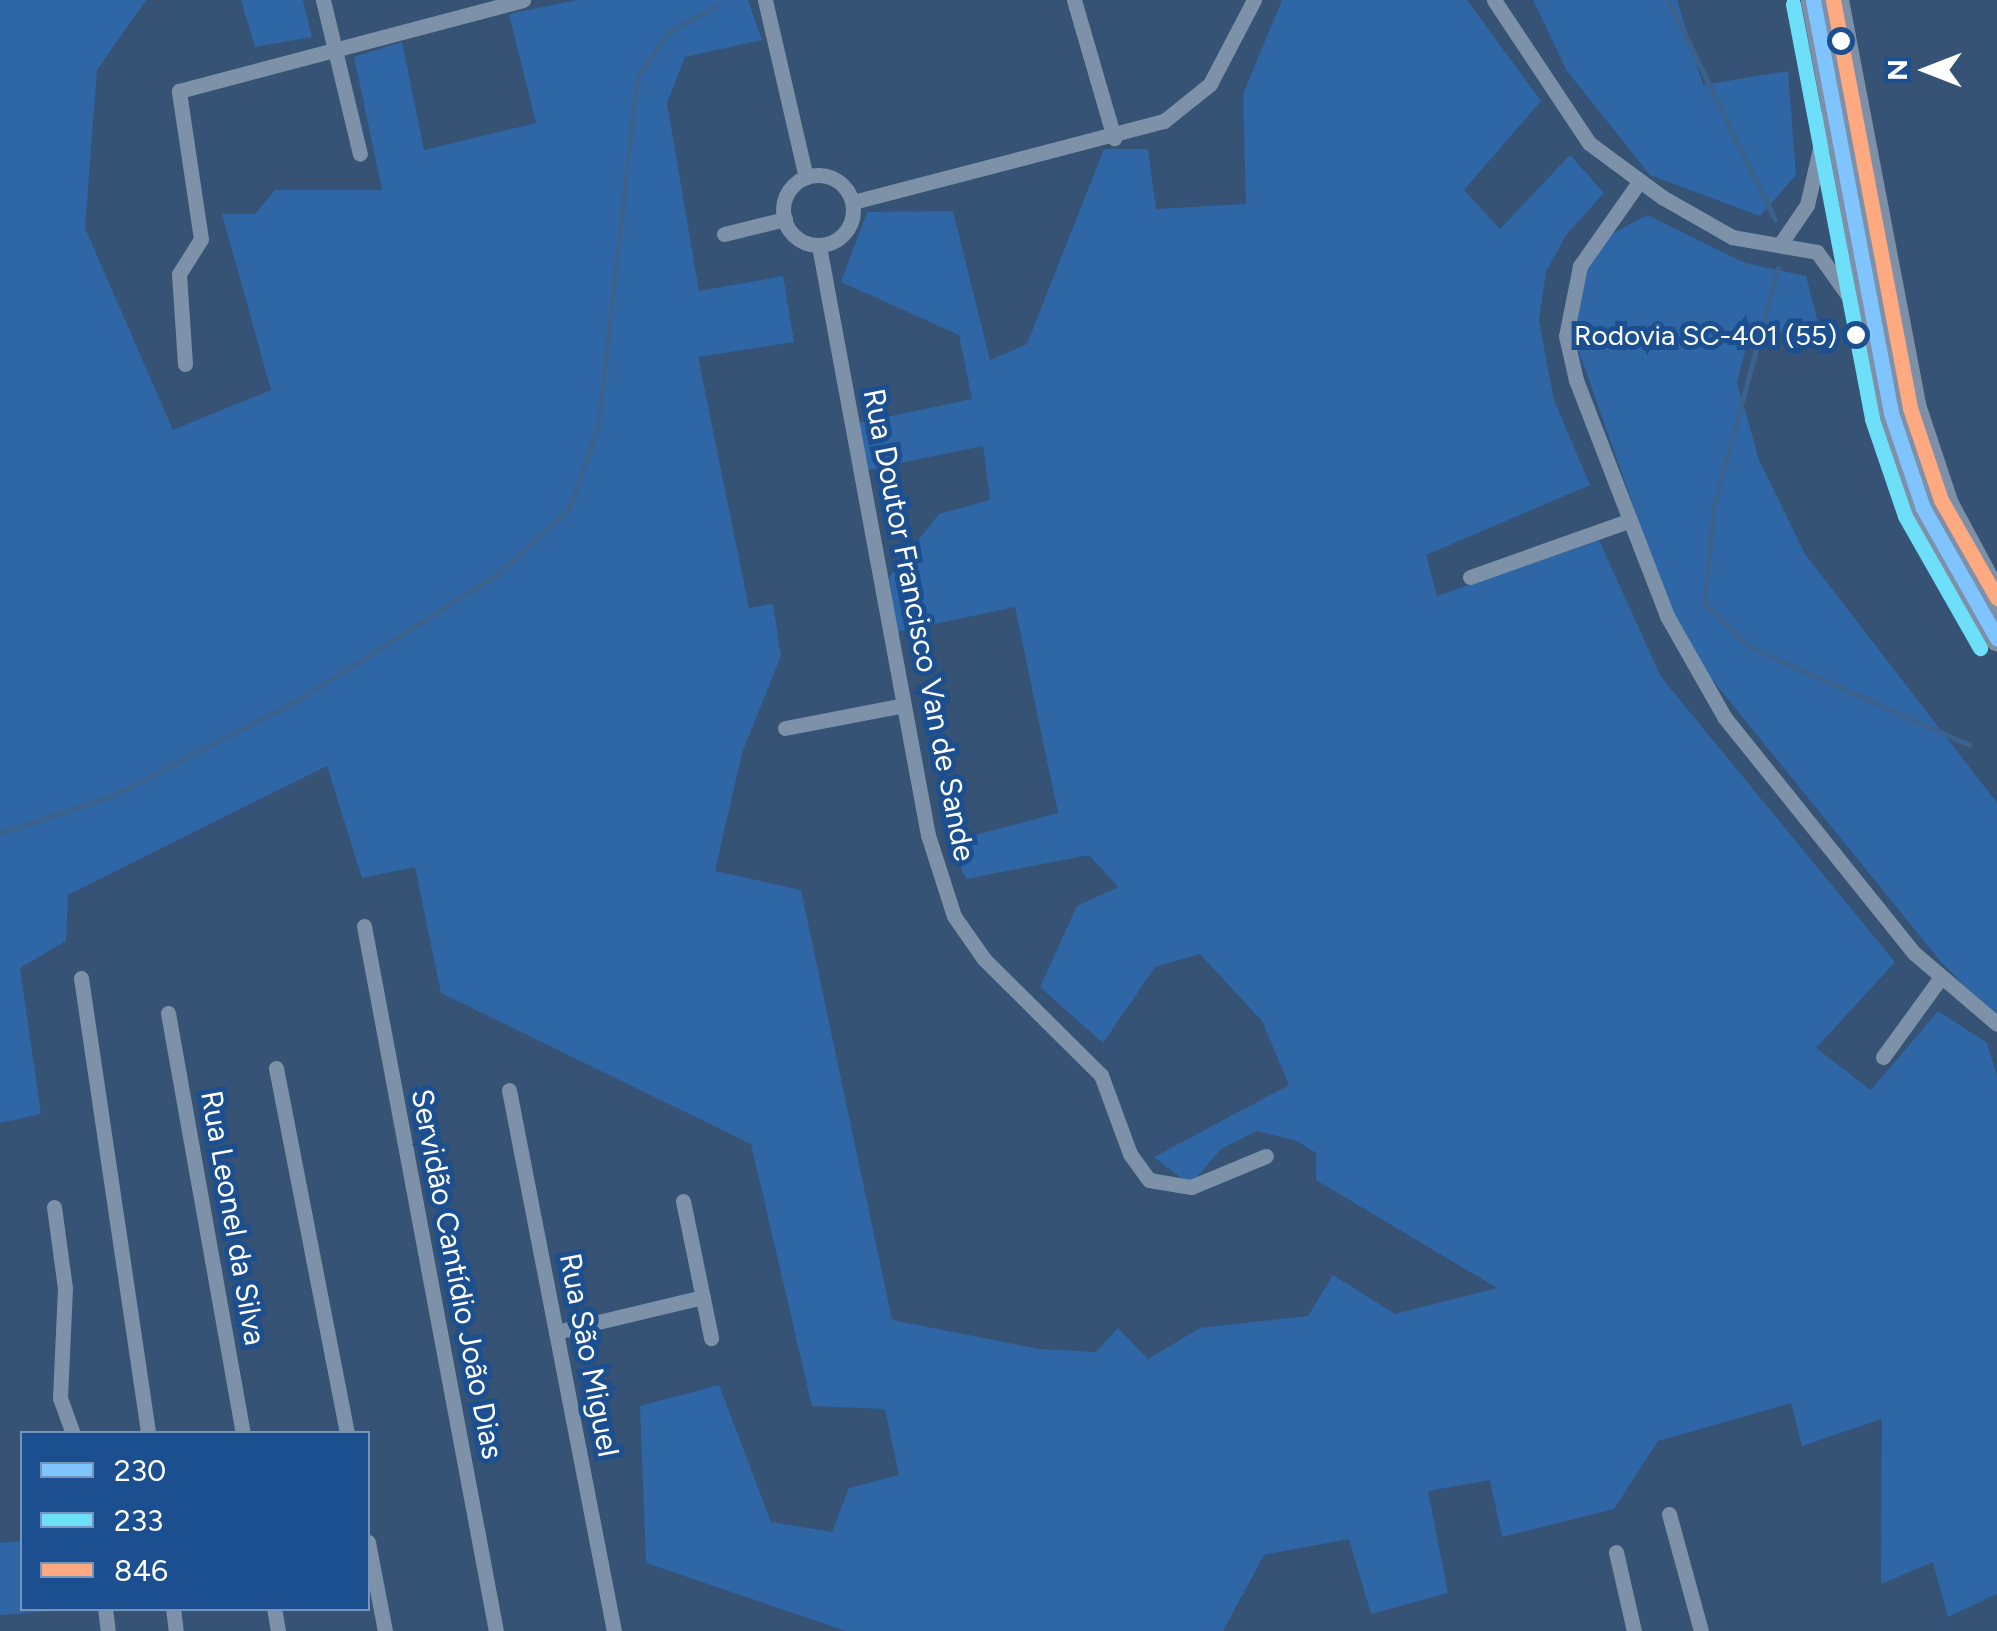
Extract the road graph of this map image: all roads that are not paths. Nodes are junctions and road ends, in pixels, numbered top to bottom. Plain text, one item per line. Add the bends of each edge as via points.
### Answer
1 (323, 0) edge
2 (523, 0) edge
3 (765, 0) edge
4 (1074, 0) edge
5 (1254, 0) edge
6 (1494, 0) edge
7 (1813, 0) edge
8 (1836, 0) edge
9 (335, 50) junction
10 (1831, 98) junction
11 (1114, 138) junction
12 (360, 154) dead end
13 (806, 177) junction
14 (1639, 182) junction
15 (853, 202) junction
16 (784, 220) junction
17 (724, 234) dead end
18 (1782, 243) junction
19 (819, 246) junction
20 (1872, 328) junction
21 (186, 364) dead end
22 (1628, 521) junction
23 (1470, 577) dead end
24 (1997, 599) edge
25 (1997, 638) edge
26 (904, 705) junction
27 (786, 728) dead end
28 (364, 926) dead end
29 (81, 978) dead end
30 (1939, 980) junction
31 (168, 1013) dead end
32 (1997, 1024) edge
33 (1883, 1057) dead end
34 (276, 1068) dead end
35 (509, 1090) dead end
36 (1266, 1156) dead end
37 (683, 1201) dead end
38 (54, 1206) dead end
39 (703, 1297) junction
40 (556, 1332) junction
41 (712, 1338) dead end
42 (72, 1431) edge
43 (148, 1431) edge
44 (242, 1431) edge
45 (346, 1431) edge
46 (1670, 1514) dead end
47 (370, 1552) edge
48 (1616, 1552) dead end
49 (385, 1631) edge
50 (496, 1631) edge
51 (614, 1631) edge
52 (1634, 1631) edge
53 (1701, 1631) edge

1 - 9 street
2 - 9 street
3 - 13 street
4 - 11 street
5 - 11 street via 1197,98 1164,120
6 - 14 street via 1570,120
7 - 10 highway
8 - 24 highway via 1913,405 1946,504
9 - 12 street
9 - 21 street via 177,94 201,239 179,274
10 - 18 street via 1807,206
10 - 20 highway
11 - 15 street
13 - 15 street via 830,177
13 - 16 street via 785,199
14 - 18 street via 1732,236
14 - 22 street via 1580,266 1566,336
15 - 19 street via 846,232
16 - 17 street
16 - 19 street via 798,238
18 - 20 street via 1826,258
19 - 26 street, Rua Doutor Francisco Van de Sande
20 - 25 highway via 1923,508
22 - 23 street
22 - 30 street via 1667,616 1725,718
26 - 27 street
26 - 36 street, Rua Doutor Francisco Van de Sande via 934,865 954,916 984,959 1100,1075 1140,1170 1164,1186 1190,1187
28 - 50 street, Servidão Cantídio João Dias
29 - 43 street
30 - 32 street
30 - 33 street
31 - 44 street, Rua Leonel da Silva
34 - 45 street
35 - 40 street, Rua São Miguel
37 - 39 street
38 - 42 street via 64,1288 60,1398
39 - 40 street
39 - 41 street
40 - 51 street, Rua São Miguel
46 - 53 street
47 - 49 street
48 - 52 street

